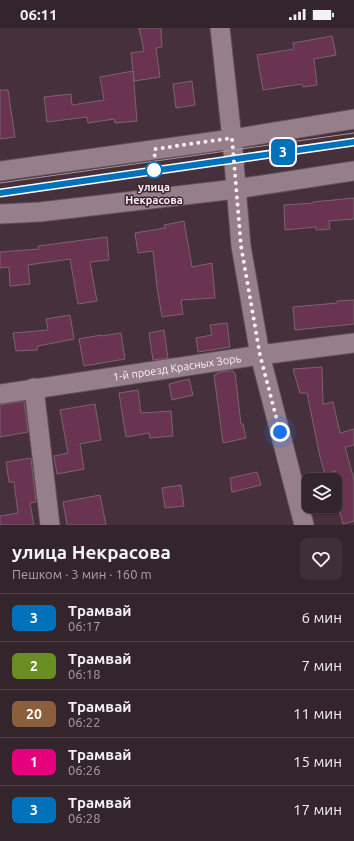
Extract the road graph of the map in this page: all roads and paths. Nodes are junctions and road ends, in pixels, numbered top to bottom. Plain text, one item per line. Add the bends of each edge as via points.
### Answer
1 (220, 28) edge
2 (354, 119) edge
3 (232, 138) junction
4 (0, 171) edge
5 (354, 171) edge
6 (236, 189) junction
7 (0, 214) edge
8 (354, 343) edge
9 (260, 355) junction
10 (34, 388) junction
11 (0, 394) edge
12 (50, 525) edge
13 (304, 525) edge

1 - 3 street
2 - 3 street
3 - 4 street
3 - 6 street
5 - 6 street
6 - 7 street via 40,212
6 - 9 street via 241,246
8 - 9 street, 1-й проезд Красных Зорь
9 - 10 street, 1-й проезд Красных Зорь
9 - 13 street
10 - 11 street, 1-й проезд Красных Зорь
10 - 12 street

